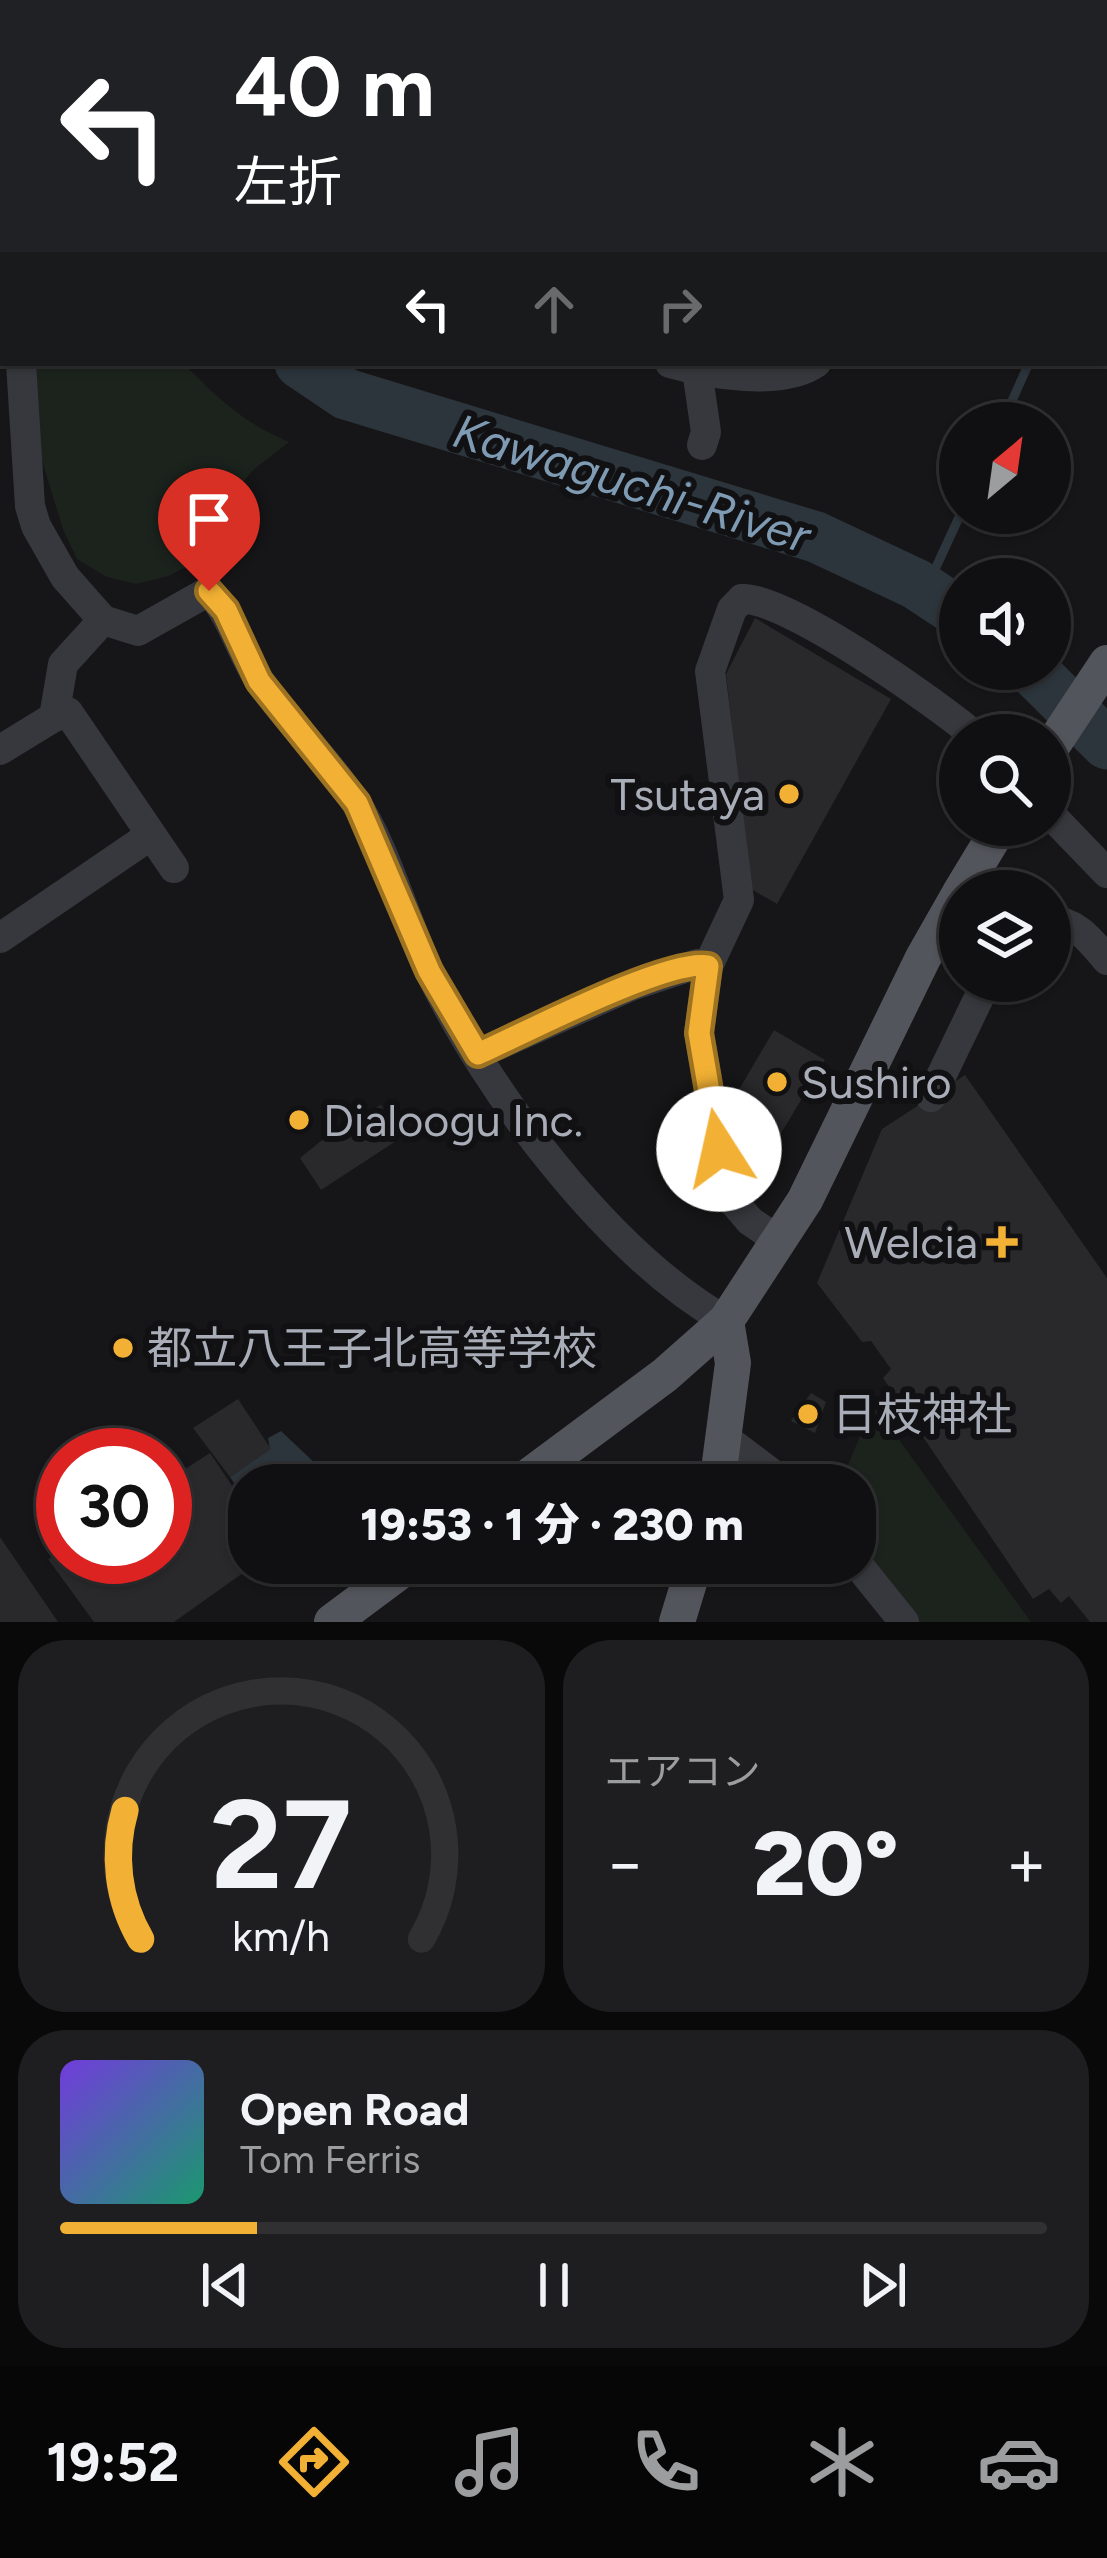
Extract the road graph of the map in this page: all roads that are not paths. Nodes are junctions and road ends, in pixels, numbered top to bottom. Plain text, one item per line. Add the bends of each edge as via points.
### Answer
1 (21, 366) edge
2 (688, 366) edge
3 (812, 366) edge
4 (702, 445) dead end
5 (104, 620) junction
6 (1102, 670) edge
7 (949, 714) edge
8 (54, 717) junction
9 (1071, 717) edge
10 (0, 750) edge
11 (151, 835) junction
12 (1071, 836) edge
13 (174, 868) dead end
14 (1107, 873) edge
15 (1071, 925) edge
16 (939, 930) edge
17 (0, 938) edge
18 (1107, 960) edge
19 (708, 966) junction
20 (977, 1002) edge
21 (478, 1054) junction
22 (932, 1097) dead end
23 (778, 1241) junction
24 (726, 1321) junction
25 (726, 1439) junction
26 (545, 1464) edge
27 (721, 1464) edge
28 (760, 1464) edge
29 (383, 1584) edge
30 (688, 1584) edge
31 (873, 1584) edge
32 (332, 1622) edge
33 (676, 1622) edge
34 (904, 1622) edge

1 - 5 street via 36,526 65,577
2 - 3 street via 798,375
2 - 4 street via 706,432
5 - 8 street via 63,664
5 - 21 street via 138,631 209,591 226,610 259,681 357,803 429,971
6 - 9 main road
7 - 19 street via 739,586 710,664 739,901
8 - 10 street
8 - 11 street via 68,712
11 - 13 street
11 - 17 street
12 - 14 street
15 - 18 street
16 - 23 main road
19 - 21 street via 631,986
19 - 23 street via 699,1033 727,1194
20 - 22 street
21 - 24 street via 552,1166 691,1301
23 - 24 main road
24 - 25 main road via 733,1364
24 - 26 main road
25 - 27 main road
25 - 28 street
29 - 32 main road
30 - 33 main road
31 - 34 street

